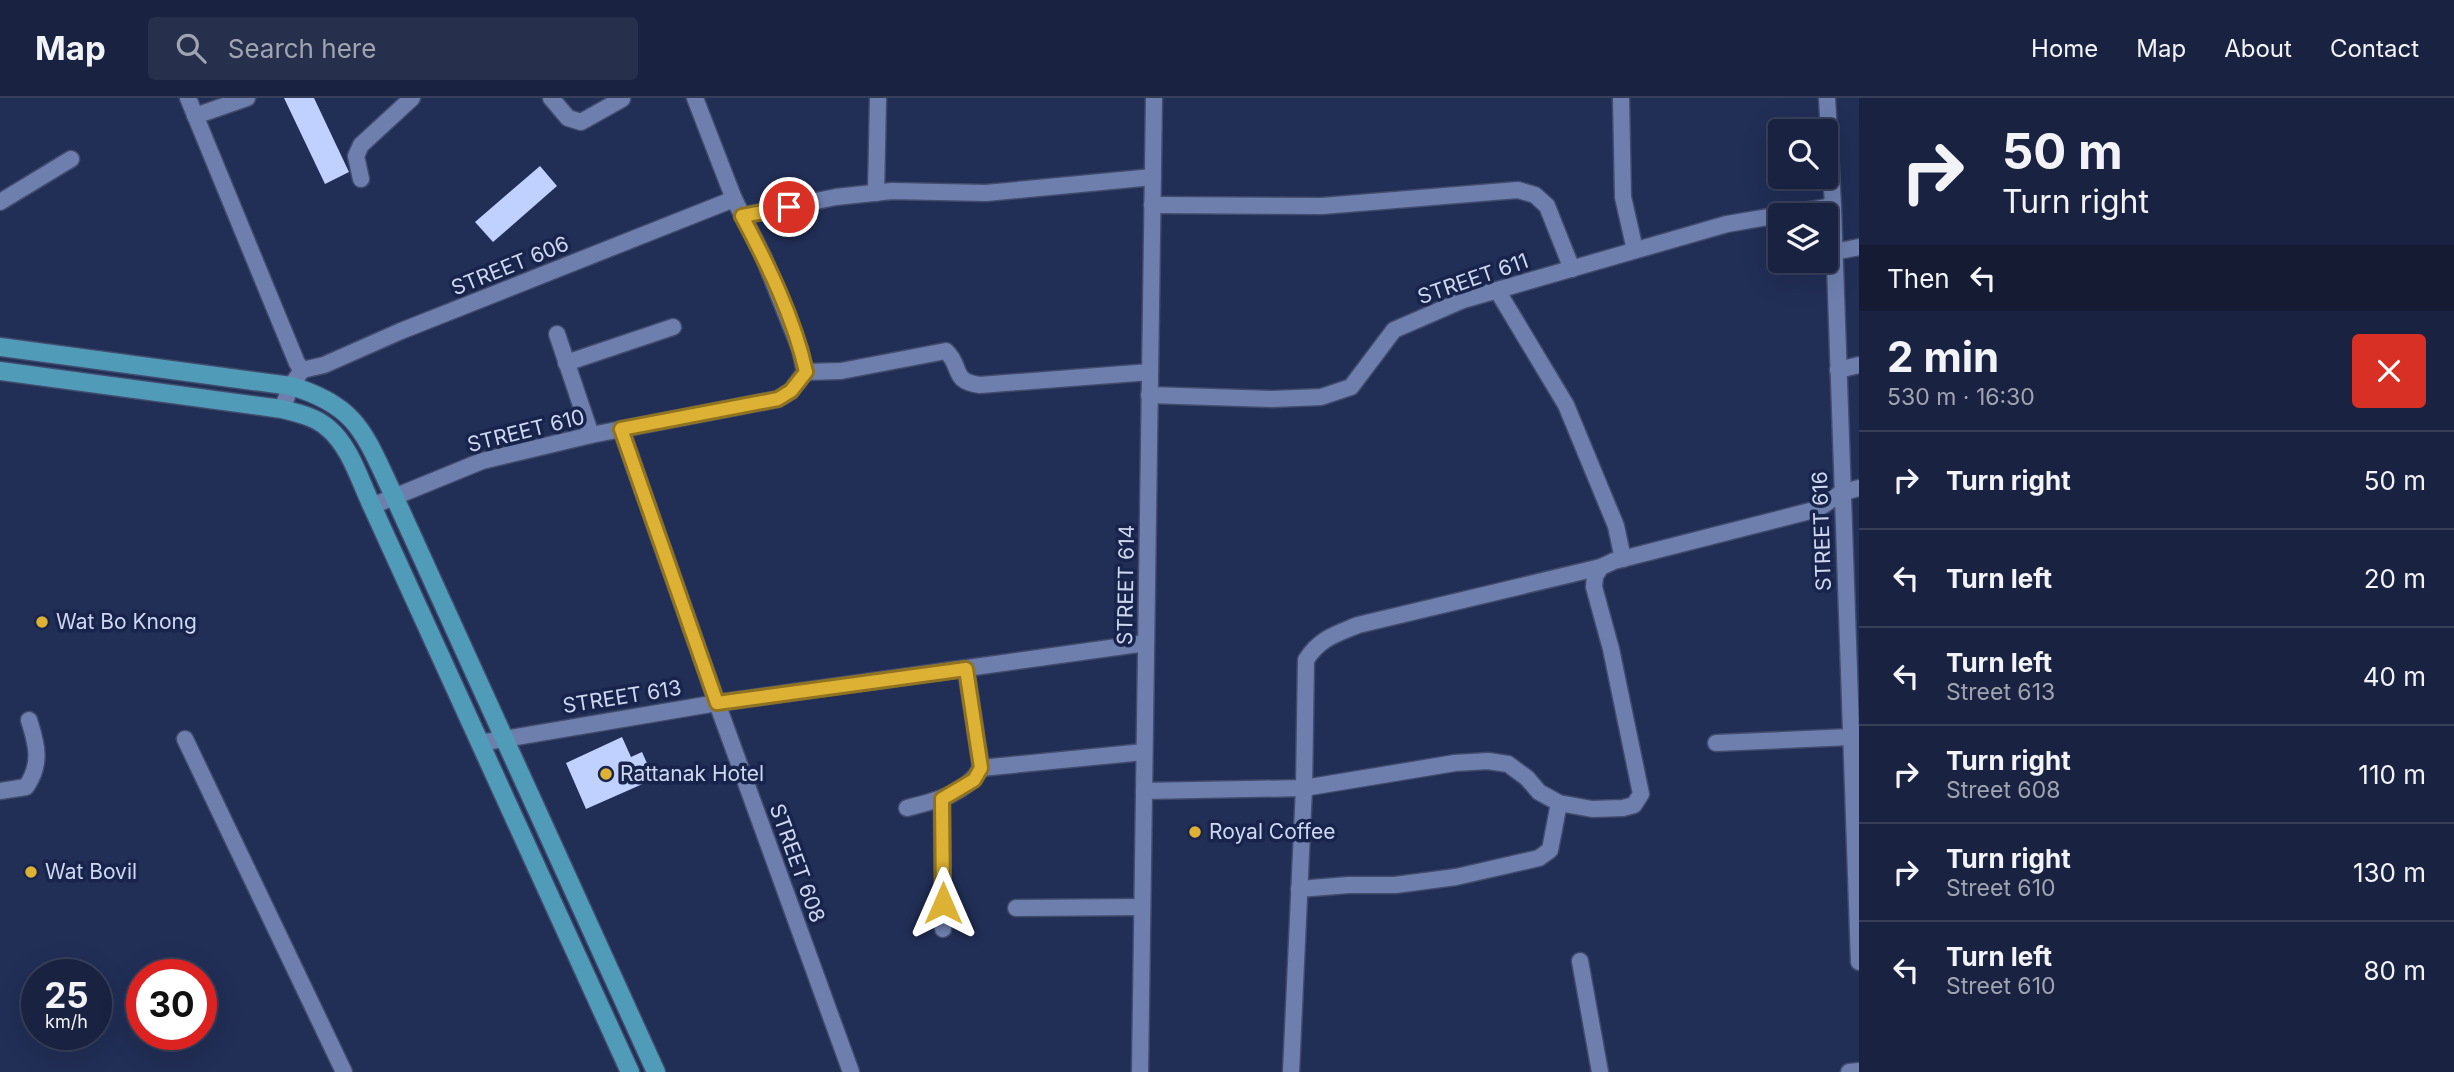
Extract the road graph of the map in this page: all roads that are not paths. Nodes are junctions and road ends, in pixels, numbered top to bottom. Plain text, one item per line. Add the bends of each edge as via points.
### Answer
1 (188, 98) edge
2 (247, 98) edge
3 (412, 98) edge
4 (551, 98) edge
5 (695, 98) edge
6 (878, 98) edge
7 (1154, 98) edge
8 (1621, 98) edge
9 (1827, 98) edge
10 (622, 99) edge
11 (195, 116) junction
12 (71, 159) dead end
13 (1153, 177) junction
14 (361, 179) dead end
15 (876, 193) junction
16 (734, 199) junction
17 (0, 202) edge
18 (1833, 203) edge
19 (1152, 205) junction
20 (742, 216) junction
21 (1768, 217) edge
22 (1859, 247) edge
23 (1635, 250) junction
24 (1838, 251) edge
25 (1572, 269) junction
26 (1835, 273) edge
27 (1497, 290) junction
28 (673, 327) dead end
29 (556, 334) dead end
30 (0, 347) edge
31 (566, 363) junction
32 (1859, 365) edge
33 (302, 370) junction
34 (1838, 370) junction
35 (0, 371) edge
36 (806, 372) junction
37 (1150, 372) junction
38 (291, 386) junction
39 (1149, 395) junction
40 (282, 409) junction
41 (621, 429) junction
42 (591, 435) junction
43 (1859, 488) edge
44 (1841, 493) junction
45 (394, 496) junction
46 (372, 506) junction
47 (1623, 559) junction
48 (1601, 567) junction
49 (1146, 643) junction
50 (966, 669) junction
51 (1854, 699) edge
52 (717, 703) junction
53 (29, 720) dead end
54 (1850, 737) junction
55 (504, 738) junction
56 (185, 739) dead end
57 (480, 743) junction
58 (1716, 743) dead end
59 (1144, 752) junction
60 (981, 768) junction
61 (1304, 788) junction
62 (0, 791) edge
63 (1144, 791) junction
64 (942, 799) junction
65 (1559, 803) junction
66 (907, 808) dead end
67 (1856, 809) edge
68 (1299, 889) junction
69 (1142, 907) junction
70 (1016, 908) dead end
71 (943, 929) dead end
72 (1580, 961) dead end
73 (1859, 962) edge
74 (1859, 1071) edge
75 (344, 1072) edge
76 (630, 1072) edge
77 (656, 1072) edge
78 (851, 1072) edge
79 (1140, 1072) edge
80 (1291, 1072) edge
81 (1600, 1072) edge
82 (1849, 1072) edge

1 - 11 street
2 - 11 street
3 - 14 street via 361,145 356,156
4 - 10 street via 568,118 581,122
5 - 16 street
6 - 15 street
7 - 13 street, STREET 614
8 - 23 street via 1623,197
9 - 18 street, STREET 616
11 - 33 street
12 - 17 street
13 - 15 street via 986,193
13 - 19 street, STREET 614
15 - 20 street
16 - 20 street
16 - 33 street, STREET 606
19 - 25 street via 1322,206 1518,190 1535,195 1547,206
19 - 37 street, STREET 614
20 - 36 street via 763,256
21 - 23 street, STREET 611
22 - 24 street
23 - 25 street, STREET 611
25 - 27 street, STREET 611
26 - 34 street, STREET 616
27 - 39 street, STREET 611 via 1394,330 1351,387 1321,397
27 - 47 street via 1566,405 1616,526
28 - 31 street
29 - 31 street
30 - 38 main road
31 - 42 street
32 - 34 street
33 - 38 street
34 - 44 street, STREET 616
35 - 40 main road
36 - 37 street via 841,371 946,351 959,377 980,385
36 - 41 street, STREET 610 via 778,399
37 - 39 street, STREET 614
38 - 40 street
38 - 45 main road via 343,409 358,425
39 - 49 street, STREET 614
40 - 46 main road via 310,417 339,439
41 - 42 street, STREET 610
41 - 52 street, STREET 608
42 - 45 street, STREET 610 via 482,461
43 - 44 street
44 - 47 street via 1818,509
44 - 51 street, STREET 616
45 - 46 street, STREET 610
45 - 55 main road
46 - 57 main road
47 - 48 street
48 - 61 street via 1358,625 1314,647 1306,660
48 - 65 street via 1594,587 1640,794 1634,805 1623,808
49 - 50 street, STREET 613
49 - 59 street, STREET 614
50 - 52 street, STREET 613
50 - 60 street
51 - 54 street, STREET 616
52 - 55 street, STREET 613
52 - 78 street, STREET 608
53 - 62 street via 38,747 33,777 26,787
54 - 58 street
54 - 67 street, STREET 616
55 - 57 street, STREET 613
55 - 77 main road
56 - 75 street
57 - 76 main road
59 - 60 street
59 - 63 street, STREET 614
60 - 64 street via 974,780
61 - 63 street
61 - 65 street via 1455,762 1488,761 1508,764
61 - 68 street
63 - 69 street, STREET 614
64 - 66 street
64 - 71 street
65 - 68 street via 1550,850 1539,858 1395,885
67 - 73 street, STREET 616
68 - 80 street
69 - 70 street
69 - 79 street, STREET 614
72 - 81 street
74 - 82 street

